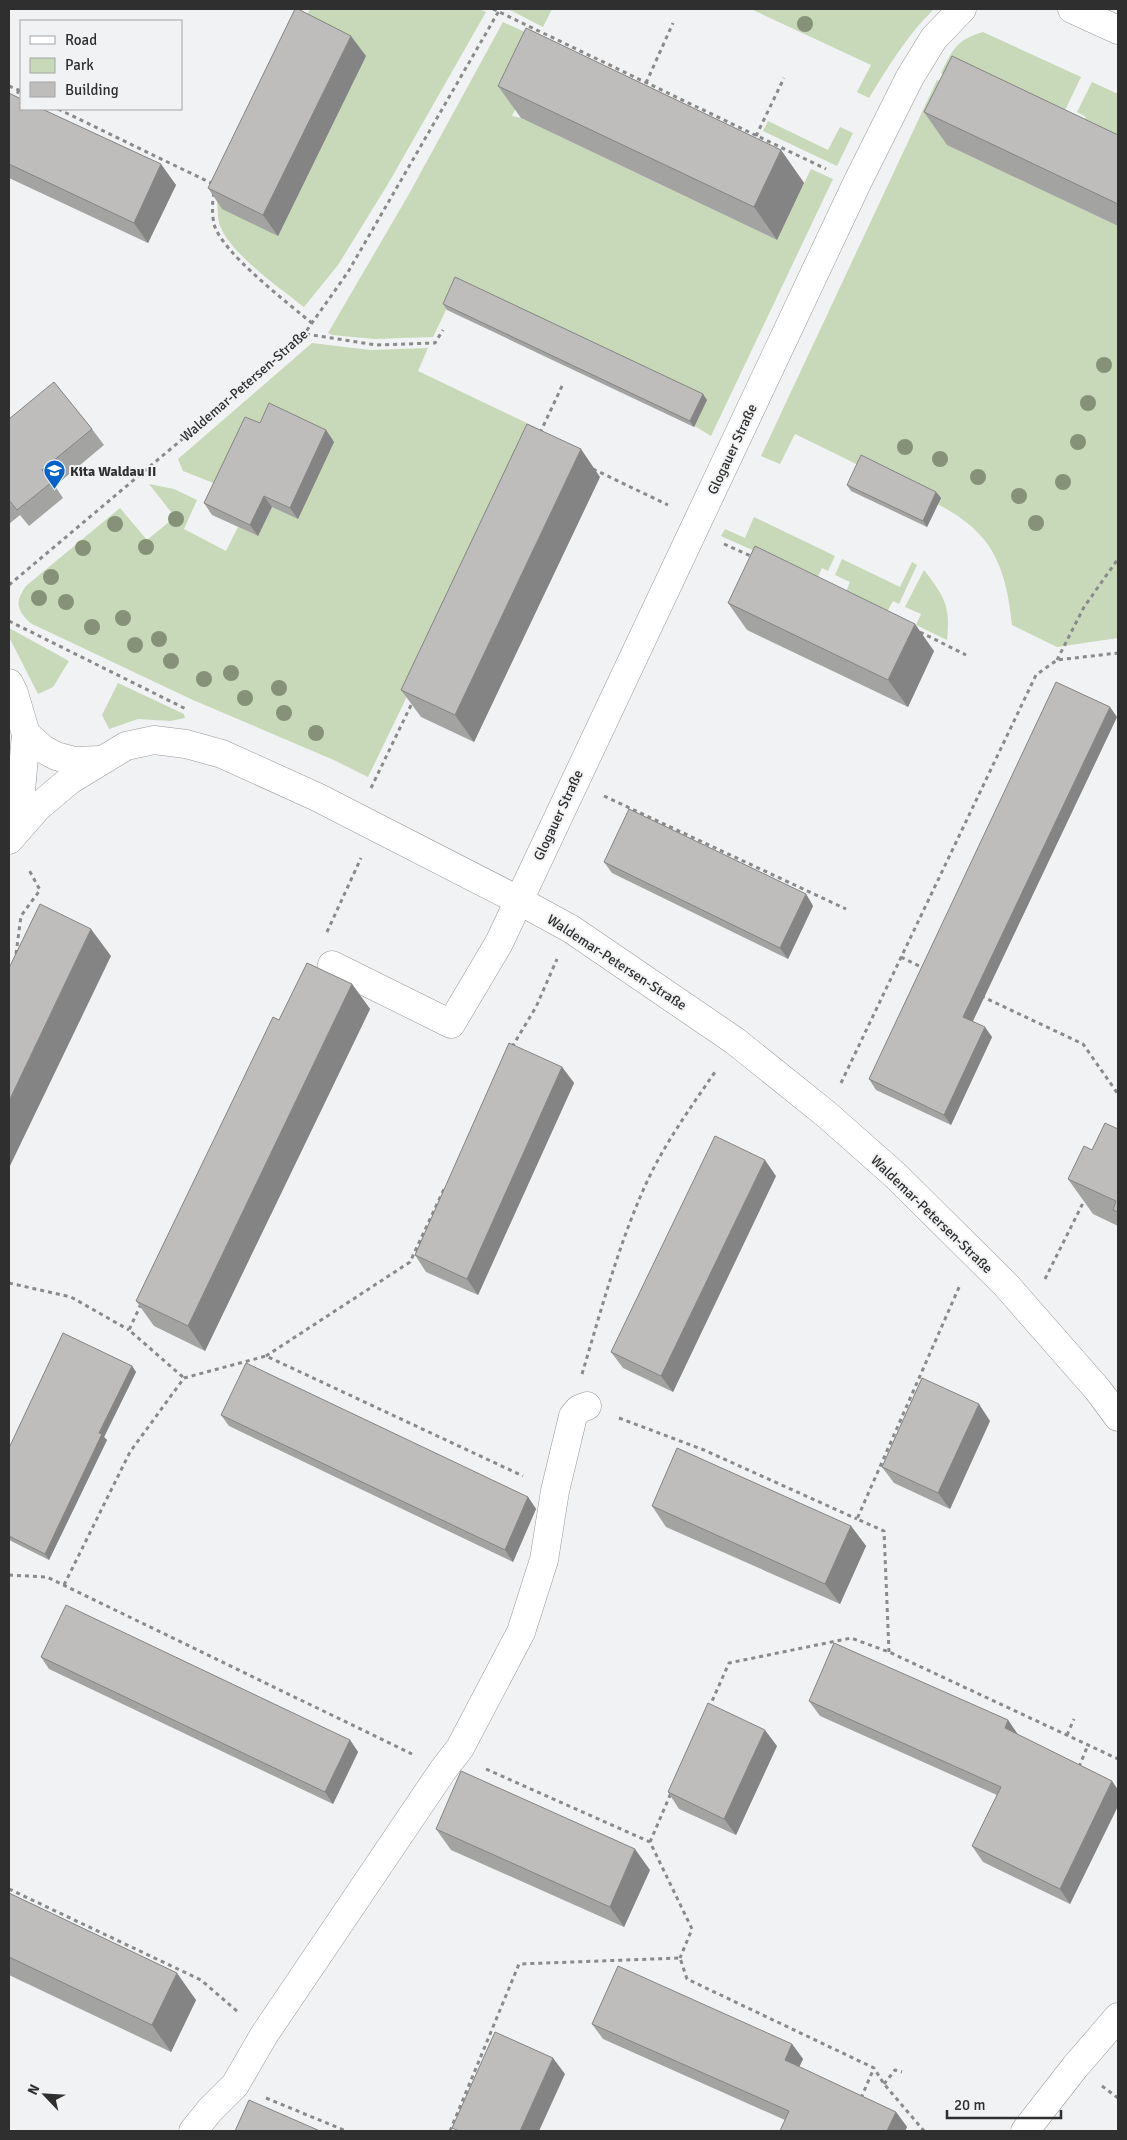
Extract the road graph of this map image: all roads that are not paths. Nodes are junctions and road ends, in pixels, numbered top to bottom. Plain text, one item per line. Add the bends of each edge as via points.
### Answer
1 (962, 9) edge
2 (1072, 9) edge
3 (1118, 30) edge
4 (9, 683) edge
5 (26, 734) junction
6 (100, 760) junction
7 (10, 838) edge
8 (518, 900) junction
9 (332, 965) dead end
10 (587, 1406) road end
11 (1118, 1417) edge
12 (1118, 2017) edge
13 (193, 2131) edge
14 (1025, 2131) edge

1 - 8 street, Glogauer Straße via 934,38 910,76
2 - 3 street
4 - 5 street
5 - 6 street, Waldemar-Petersen-Straße via 56,756 74,761
5 - 7 street via 21,791
6 - 7 street via 38,807
6 - 8 street, Waldemar-Petersen-Straße via 126,746 154,740 186,744 222,754 317,797
8 - 9 street, Glogauer Straße via 499,943 451,1024
8 - 11 street, Waldemar-Petersen-Straße via 571,929 735,1041 826,1114 896,1175 974,1253 1029,1311
10 - 13 street via 579,1408 573,1416 555,1491 544,1560 521,1632 449,1763 264,2036 235,2085
12 - 14 street

